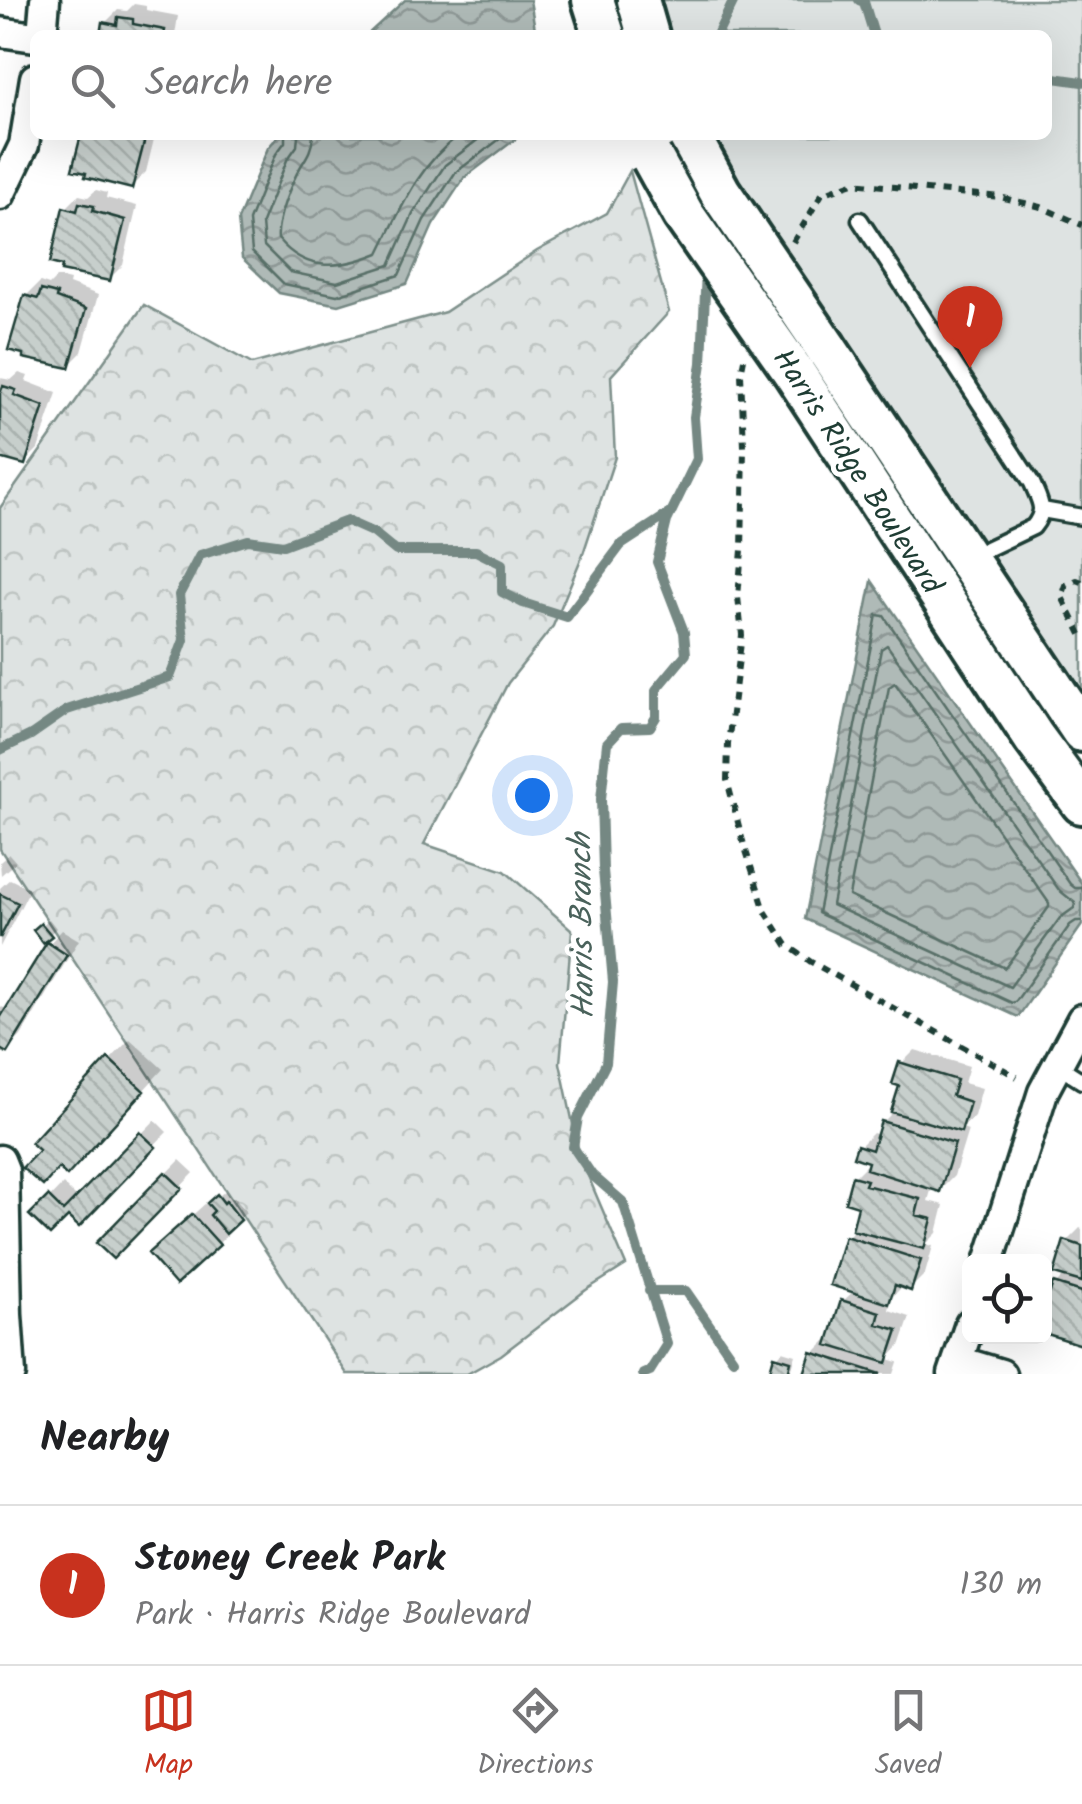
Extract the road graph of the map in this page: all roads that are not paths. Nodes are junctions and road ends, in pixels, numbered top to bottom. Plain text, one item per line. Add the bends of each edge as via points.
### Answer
1 (45, 0) edge
2 (594, 0) edge
3 (638, 0) edge
4 (42, 30) edge
5 (603, 30) edge
6 (647, 30) edge
7 (0, 32) edge
8 (30, 36) edge
9 (30, 108) edge
10 (692, 140) edge
11 (647, 147) edge
12 (0, 195) edge
13 (860, 220) dead end
14 (810, 360) junction
15 (1042, 510) junction
16 (1082, 517) edge
17 (966, 558) junction
18 (1082, 732) edge
19 (1082, 803) edge
20 (1082, 1020) edge
21 (1056, 1064) junction
22 (1082, 1081) edge
23 (0, 1160) edge
24 (992, 1254) edge
25 (3, 1316) edge
26 (956, 1367) edge
27 (11, 1374) edge
28 (1001, 1374) edge

1 - 4 street
2 - 5 street
3 - 6 street
7 - 8 street
9 - 12 street via 24,144
10 - 14 street, Harris Ridge Boulevard, bridge
11 - 14 street, Harris Ridge Boulevard, bridge via 683,214
13 - 15 lane via 1032,484
14 - 17 street, Harris Ridge Boulevard
14 - 19 street, Harris Ridge Boulevard via 1034,738
15 - 16 lane
15 - 17 lane via 1032,527
17 - 18 street, Harris Ridge Boulevard
20 - 21 street
21 - 22 lane
21 - 24 street
23 - 25 street
25 - 27 street
26 - 28 street

